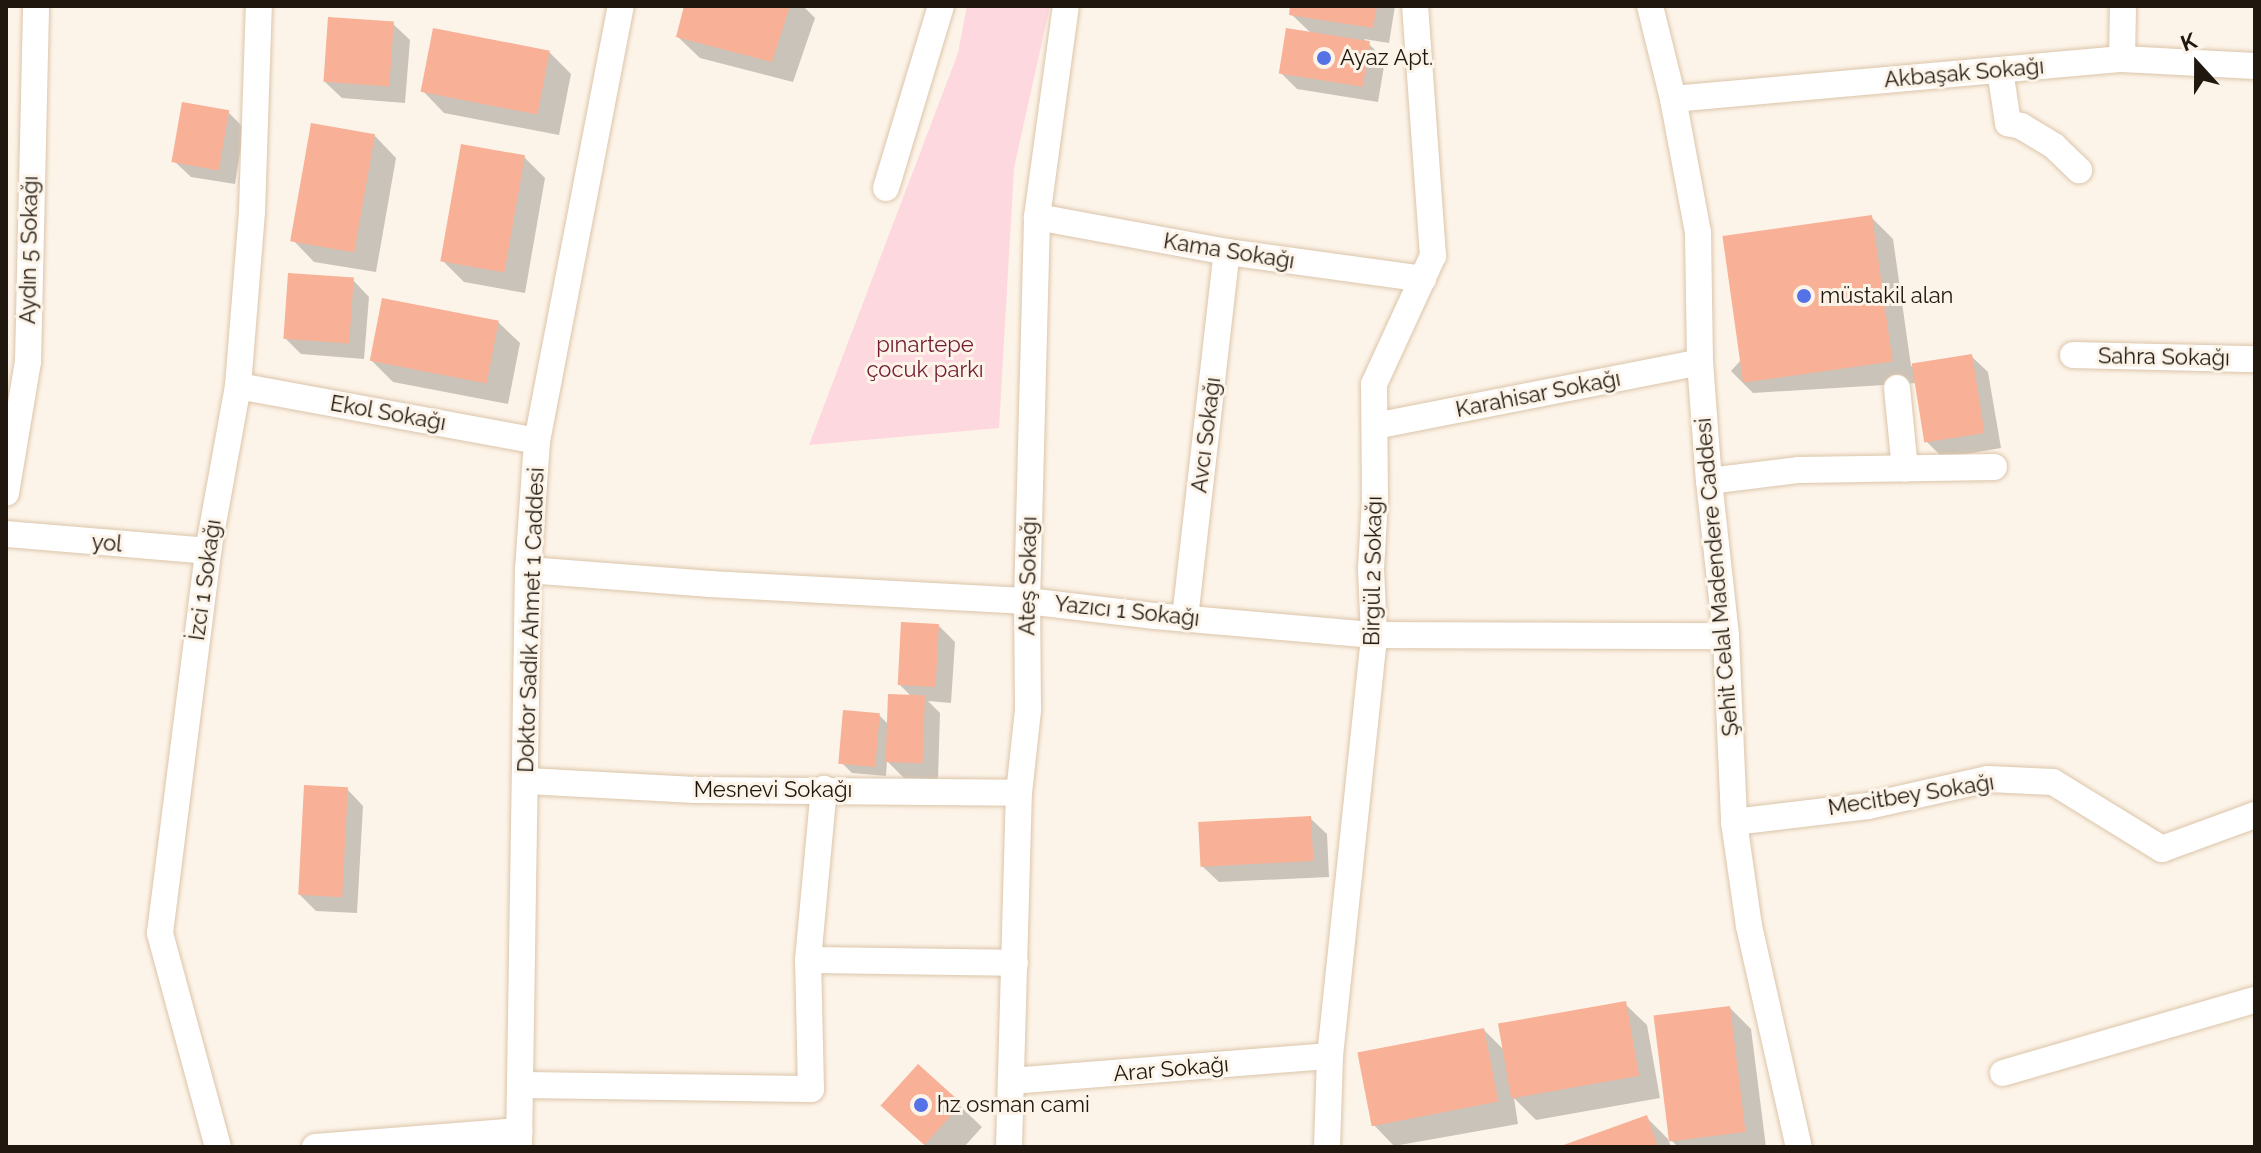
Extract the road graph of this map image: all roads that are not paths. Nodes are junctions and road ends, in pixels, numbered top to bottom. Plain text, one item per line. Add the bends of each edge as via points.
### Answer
1 (36, 6) edge
2 (259, 6) edge
3 (621, 6) edge
4 (941, 6) edge
5 (1066, 6) edge
6 (1415, 6) edge
7 (1650, 6) edge
8 (2123, 6) edge
9 (2122, 59) junction
10 (2255, 66) edge
11 (2000, 70) junction
12 (1673, 99) junction
13 (2079, 170) dead end
14 (886, 188) dead end
15 (1037, 217) junction
16 (1227, 252) junction
17 (1423, 279) junction
18 (16, 302) edge
19 (2073, 355) dead end
20 (2255, 359) edge
21 (1700, 362) junction
22 (238, 386) junction
23 (1897, 388) dead end
24 (1375, 426) junction
25 (537, 441) junction
26 (1994, 467) dead end
27 (1905, 469) junction
28 (1709, 481) junction
29 (6, 493) edge
30 (6, 534) edge
31 (208, 551) junction
32 (528, 570) junction
33 (1027, 601) junction
34 (1185, 618) junction
35 (1374, 635) junction
36 (1726, 636) junction
37 (527, 781) junction
38 (824, 789) junction
39 (1019, 793) junction
40 (2255, 815) edge
41 (1734, 822) junction
42 (808, 960) junction
43 (1015, 963) junction
44 (2254, 1000) edge
45 (2255, 1009) edge
46 (1330, 1056) junction
47 (2003, 1073) dead end
48 (1011, 1081) junction
49 (520, 1085) junction
50 (519, 1139) edge
51 (218, 1147) edge
52 (315, 1147) edge
53 (1009, 1147) edge
54 (1327, 1147) edge
55 (1799, 1147) edge

1 - 18 street, Aydın 5 Sokağı
2 - 22 street, İzci 1 Sokağı via 252,212
3 - 25 street, Doktor Sadık Ahmet 1 Caddesi
4 - 14 street
5 - 15 street, Ateş Sokağı
6 - 17 street, Birgül 2 Sokağı via 1433,256
7 - 12 street, Şehit Celal Madendere Caddesi
8 - 9 street
9 - 10 street, Akbaşak Sokağı
9 - 11 street, Akbaşak Sokağı
11 - 12 street, Akbaşak Sokağı
11 - 13 street via 2008,123 2054,146
12 - 21 street, Şehit Celal Madendere Caddesi via 1698,233
15 - 16 street, Kama Sokağı
15 - 33 street, Ateş Sokağı
16 - 17 street, Kama Sokağı
16 - 34 street, Avcı Sokağı
17 - 24 street, Birgül 2 Sokağı via 1374,384
18 - 29 street, Aydın 5 Sokağı via 28,362
19 - 20 street, Sahra Sokağı
21 - 24 street, Karahisar Sokağı
21 - 28 street, Şehit Celal Madendere Caddesi
22 - 25 street, Ekol Sokağı
22 - 31 street, İzci 1 Sokağı
23 - 27 street
24 - 35 street, Birgül 2 Sokağı
25 - 32 street, Doktor Sadık Ahmet 1 Caddesi
26 - 27 street
27 - 28 street via 1799,470
28 - 36 street, Şehit Celal Madendere Caddesi
30 - 31 street, yol
31 - 51 street, İzci 1 Sokağı via 160,933
32 - 33 street, Yazıcı 1 Sokağı
32 - 37 street, Doktor Sadık Ahmet 1 Caddesi
33 - 34 street, Yazıcı 1 Sokağı
33 - 39 street, Ateş Sokağı via 1028,710
34 - 35 street, Yazıcı 1 Sokağı
35 - 36 street, Yazıcı 1 Sokağı
35 - 46 street, Birgül 2 Sokağı
36 - 41 street, Şehit Celal Madendere Caddesi
37 - 38 street, Mesnevi Sokağı via 695,790
37 - 49 street, Doktor Sadık Ahmet 1 Caddesi
38 - 39 street, Mesnevi Sokağı
38 - 42 street
39 - 43 street, Ateş Sokağı
40 - 41 street, Mecitbey Sokağı via 2162,849 2053,782 1988,779 1868,806
41 - 55 street, Şehit Celal Madendere Caddesi via 1749,926
42 - 43 street
42 - 49 street via 811,1089
43 - 48 street, Ateş Sokağı
44 - 45 street
44 - 47 street
46 - 48 street, Arar Sokağı
46 - 54 street, Birgül 2 Sokağı
48 - 53 street, Ateş Sokağı
49 - 50 street, Doktor Sadık Ahmet 1 Caddesi
50 - 52 street

